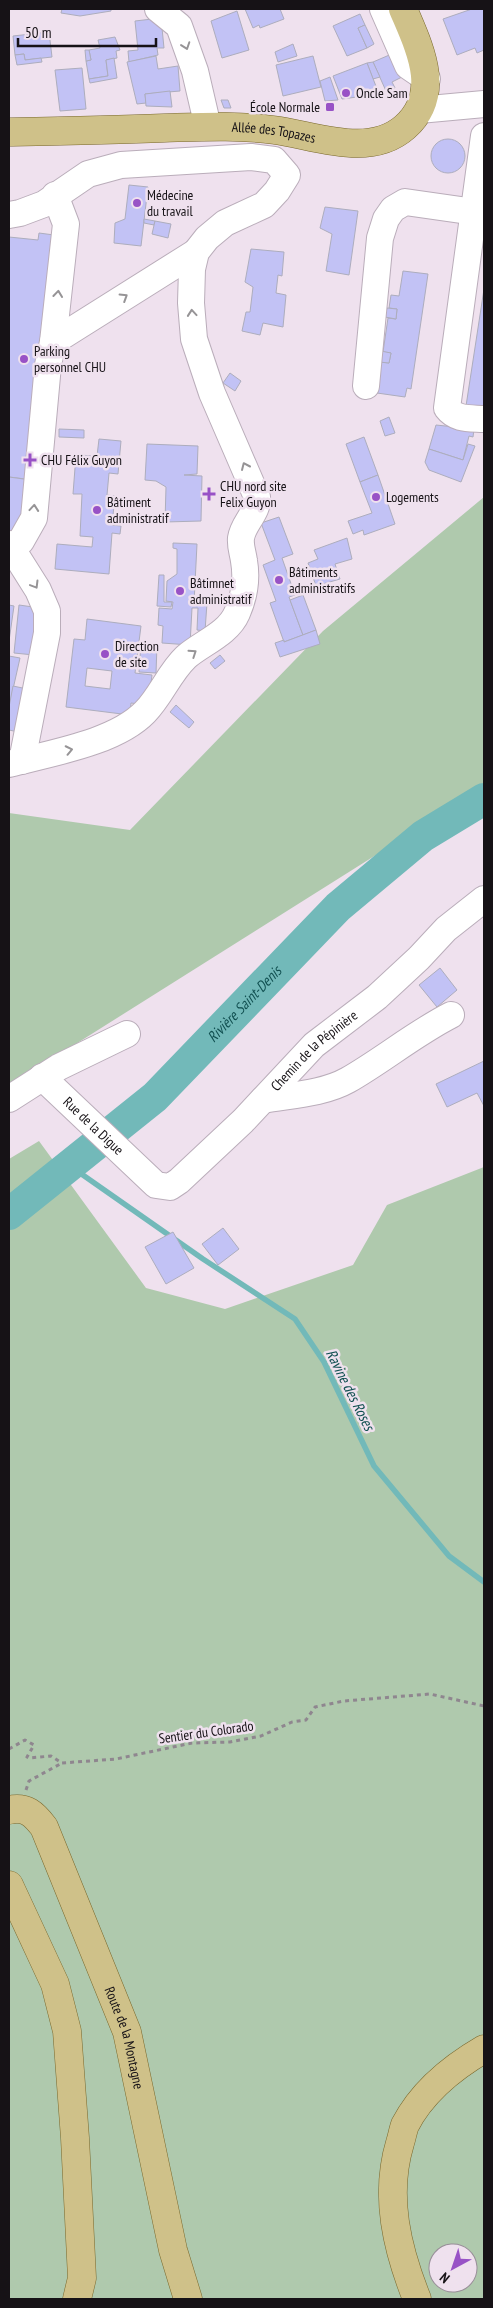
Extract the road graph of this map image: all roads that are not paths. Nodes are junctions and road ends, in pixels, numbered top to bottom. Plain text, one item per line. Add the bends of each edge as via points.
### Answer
1 (158, 9) edge
2 (383, 9) edge
3 (403, 9) edge
4 (427, 78) junction
5 (482, 104) edge
6 (419, 110) junction
7 (208, 127) junction
8 (9, 132) edge
9 (484, 135) edge
10 (56, 195) junction
11 (475, 212) junction
12 (9, 215) edge
13 (196, 252) junction
14 (53, 342) junction
15 (366, 386) dead end
16 (484, 420) edge
17 (10, 547) edge
18 (15, 762) edge
19 (484, 899) edge
20 (451, 1015) dead end
21 (127, 1034) dead end
22 (46, 1080) junction
23 (9, 1099) edge
24 (262, 1100) junction
25 (145, 1175) joint
26 (15, 1809) edge
27 (9, 1885) edge
28 (484, 2049) edge
29 (77, 2299) edge
30 (188, 2299) edge
31 (417, 2299) edge

1 -> 7 street via 179,26
2 - 4 street via 408,66
3 - 4 main road, Allée des Topazes via 423,56
4 - 6 main road, Allée des Topazes
5 - 6 street
5 - 9 street
6 - 7 main road, Allée des Topazes via 405,128 365,144 273,130
7 - 8 main road, Allée des Topazes
9 - 11 street
10 - 12 street via 44,204
10 - 13 street via 88,174 121,165 251,157 274,160 287,175 277,191 264,204 225,223
14 -> 10 street via 66,224
11 - 15 street via 405,202 393,209 386,219 380,238
11 - 16 street via 447,408 458,417
14 -> 13 street
18 -> 13 street via 76,749 128,725 146,712 187,656 214,639 236,615 244,589 243,528 257,506 257,497 212,394 194,339 191,303
17 -> 14 street via 21,541 34,518 48,365
17 -> 18 street via 38,590 46,611 47,633
19 - 24 street, Chemin de la Pépinière via 446,928 377,997 314,1045
20 - 24 street via 426,1027 347,1080 331,1087
21 - 22 street
22 - 23 street
22 - 25 street, Rue de la Digue
24 - 25 street, Chemin de la Pépinière via 170,1187 156,1185
26 - 30 main road, Route de la Montagne via 33,1813 44,1827 127,2032 172,2250
27 - 29 main road via 55,1984 67,2031 82,2278
28 - 31 main road via 461,2062 430,2090 405,2125 394,2162 392,2212 405,2269

